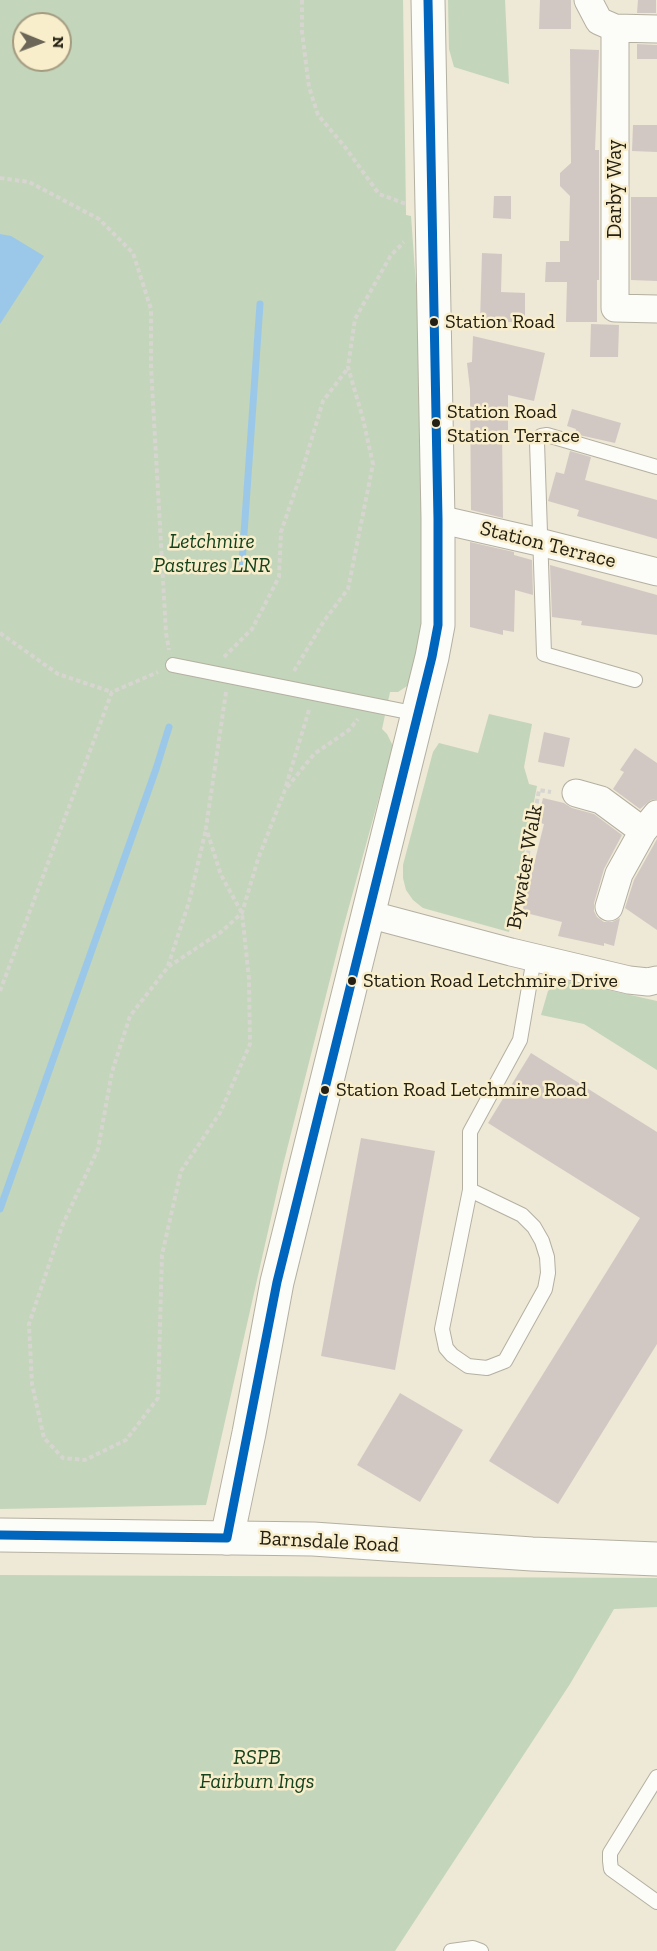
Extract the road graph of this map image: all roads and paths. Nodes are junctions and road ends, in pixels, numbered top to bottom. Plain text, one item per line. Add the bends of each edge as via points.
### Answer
1 (302, 0) edge
2 (428, 0) edge
3 (588, 0) edge
4 (615, 28) junction
5 (657, 29) edge
6 (0, 178) edge
7 (432, 214) junction
8 (657, 309) edge
9 (348, 368) junction
10 (657, 467) edge
11 (438, 519) junction
12 (539, 542) junction
13 (657, 572) edge
14 (0, 633) edge
15 (173, 665) junction
16 (198, 670) junction
17 (228, 676) junction
18 (635, 680) dead end
19 (286, 688) junction
20 (112, 692) junction
21 (314, 694) junction
22 (370, 705) junction
23 (418, 714) junction
24 (285, 790) junction
25 (576, 793) joint
26 (650, 822) edge
27 (206, 828) junction
28 (609, 907) dead end
29 (242, 913) junction
30 (368, 914) junction
31 (522, 955) junction
32 (168, 967) junction
33 (657, 980) edge
34 (0, 991) edge
35 (470, 1190) junction
36 (0, 1535) edge
37 (227, 1538) junction
38 (657, 1559) edge
39 (657, 1777) edge
40 (657, 1902) edge
41 (451, 1951) edge
42 (481, 1951) edge

1 - 7 path via 309,87 318,115 379,195
2 - 7 street
3 - 4 street via 599,21
4 - 5 street
4 - 8 street, Darby Way via 615,308
6 - 15 path via 29,182 99,219 134,253 151,309 165,622
7 - 9 path via 391,255 355,319
7 - 11 street
9 - 16 path via 323,401 281,532 279,577 252,629 225,657
9 - 19 path via 373,464 348,589 324,621
10 - 12 lane via 543,435 537,442
11 - 12 street, Station Terrace
11 - 23 street via 438,626
12 - 13 street, Station Terrace
12 - 18 lane via 544,654
14 - 20 path via 58,674
15 - 16 lane
15 - 20 path
16 - 17 lane
17 - 19 lane
17 - 27 path
19 - 21 lane
20 - 34 path
21 - 22 lane
21 - 24 path
22 - 23 lane
22 - 24 path via 349,730 314,754
23 - 30 street
24 - 29 path
25 - 26 street, Bywater Walk
25 - 31 path, Bywater Walk via 539,790
26 - 28 street via 619,874
27 - 29 path via 221,875
27 - 32 path via 189,902
29 - 32 path
29 - 32 path via 250,1044 220,1113 181,1171 162,1255 158,1398 126,1440 85,1460 63,1458 44,1438 32,1384 29,1324 62,1226 98,1149 112,1072 130,1016
30 - 31 street
30 - 37 street via 277,1282
31 - 33 street via 629,980
31 - 35 lane via 520,1040 470,1132
35 - 35 lane via 522,1215 534,1227 547,1257 545,1289 505,1361 487,1368 468,1366 452,1355 446,1348 442,1329
36 - 37 street, Barnsdale Road
37 - 38 street, Barnsdale Road via 313,1539
39 - 40 lane via 610,1853 611,1869
41 - 42 lane

